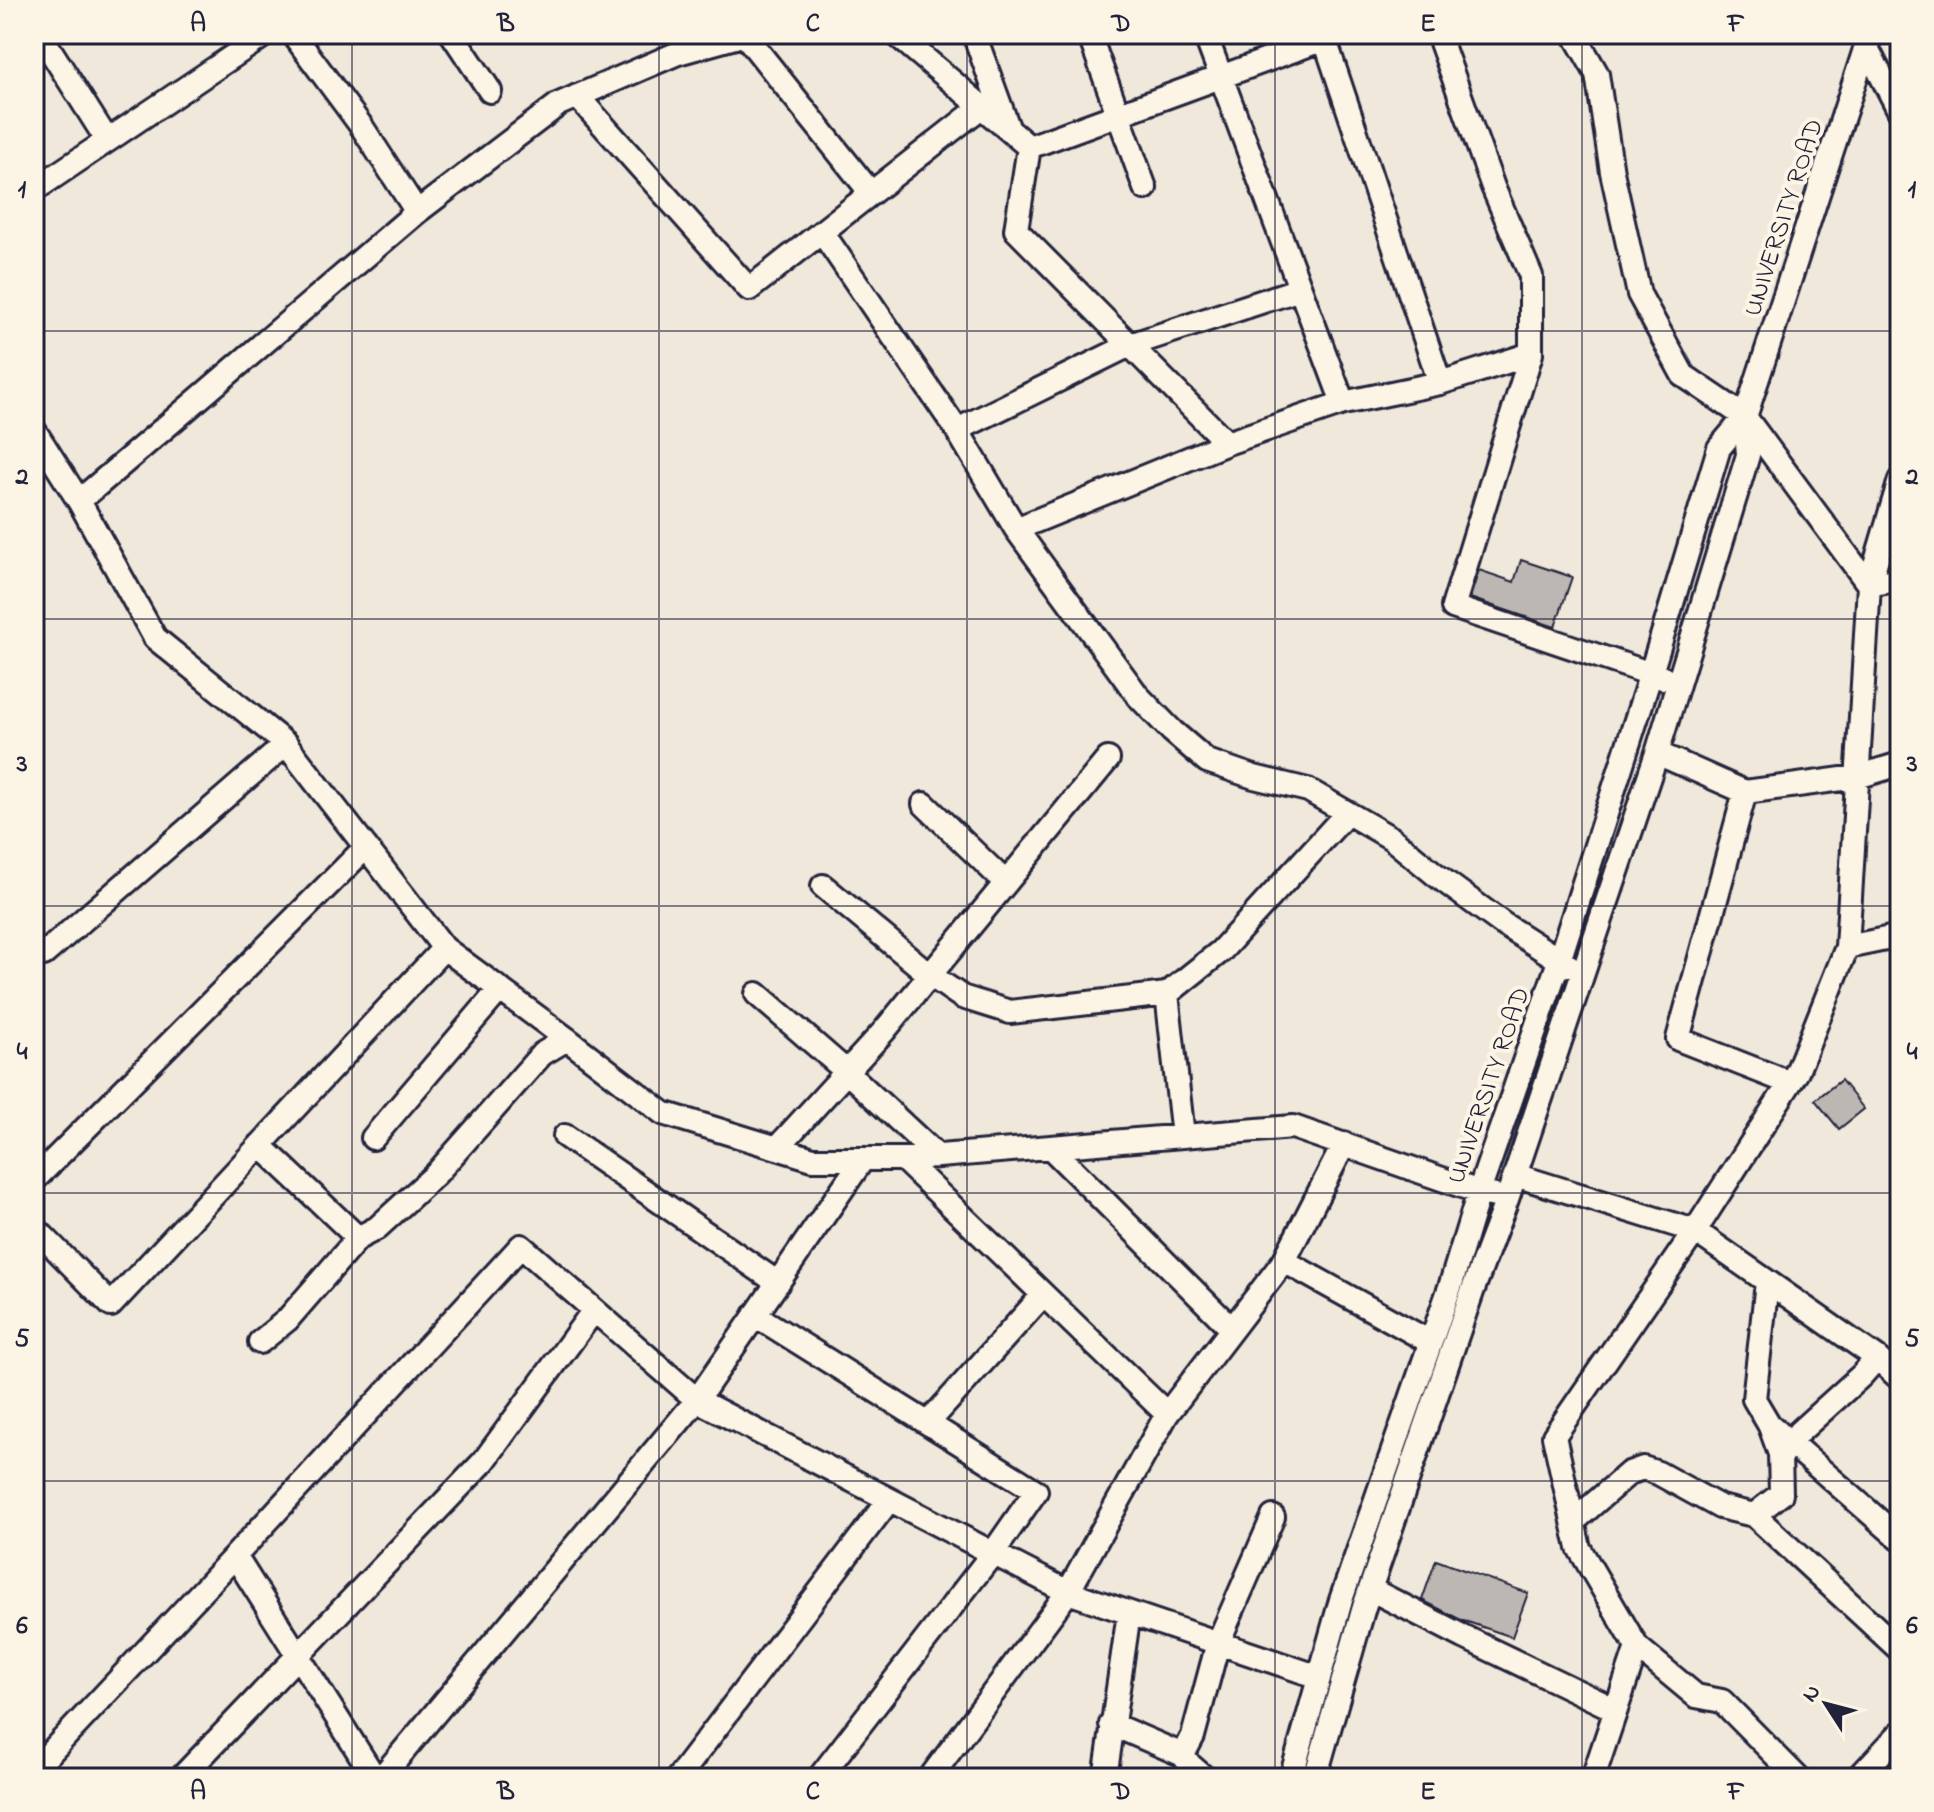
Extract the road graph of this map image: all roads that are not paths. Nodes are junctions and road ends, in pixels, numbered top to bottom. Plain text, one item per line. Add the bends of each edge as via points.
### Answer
1 (40, 34) edge
2 (266, 34) edge
3 (293, 34) edge
4 (452, 34) edge
5 (745, 34) edge
6 (896, 34) edge
7 (974, 34) edge
8 (1089, 34) edge
9 (1205, 34) edge
10 (1438, 34) edge
11 (1574, 34) edge
12 (1328, 36) edge
13 (1868, 41) edge
14 (1221, 77) junction
15 (490, 91) dead end
16 (577, 96) junction
17 (981, 107) junction
18 (1900, 112) edge
19 (1117, 115) junction
20 (1010, 131) junction
21 (107, 140) junction
22 (1029, 147) junction
23 (1145, 188) dead end
24 (34, 190) edge
25 (871, 193) junction
26 (417, 212) junction
27 (822, 232) junction
28 (1300, 289) junction
29 (1130, 345) junction
30 (1531, 354) junction
31 (1440, 383) junction
32 (1343, 403) junction
33 (1745, 417) junction
34 (34, 430) edge
35 (957, 430) junction
36 (1227, 443) junction
37 (1900, 480) edge
38 (79, 501) junction
39 (1016, 529) junction
40 (1900, 579) edge
41 (1869, 585) junction
42 (1651, 673) junction
43 (1679, 683) junction
44 (286, 744) junction
45 (1657, 753) junction
46 (1108, 759) dead end
47 (1900, 764) edge
48 (1857, 777) junction
49 (1745, 792) junction
50 (924, 804) dead end
51 (1347, 813) junction
52 (366, 847) junction
53 (1006, 883) junction
54 (823, 886) dead end
55 (1900, 936) edge
56 (1847, 947) junction
57 (444, 948) junction
58 (44, 954) dead end
59 (1559, 961) junction
60 (1583, 972) junction
61 (930, 975) junction
62 (500, 989) junction
63 (757, 994) dead end
64 (1167, 994) junction
65 (567, 1039) junction
66 (847, 1072) junction
67 (1790, 1083) junction
68 (565, 1136) dead end
69 (1183, 1136) junction
70 (373, 1138) dead end
71 (1344, 1144) junction
72 (260, 1145) junction
73 (1050, 1147) junction
74 (777, 1148) junction
75 (937, 1156) junction
76 (863, 1159) junction
77 (903, 1159) junction
78 (1515, 1175) junction
79 (34, 1180) edge
80 (1479, 1192) junction
81 (1507, 1199) junction
82 (34, 1227) edge
83 (1695, 1231) junction
84 (358, 1238) junction
85 (1284, 1261) junction
86 (1767, 1282) junction
87 (778, 1283) junction
88 (1043, 1295) junction
89 (594, 1310) junction
90 (755, 1315) junction
91 (1232, 1329) junction
92 (260, 1342) dead end
93 (1430, 1342) junction
94 (1877, 1358) junction
95 (1900, 1379) edge
96 (697, 1400) junction
97 (1167, 1414) junction
98 (928, 1423) junction
99 (1770, 1426) junction
100 (1799, 1432) dead end
101 (889, 1500) junction
102 (1754, 1515) junction
103 (1273, 1517) dead end
104 (1573, 1522) junction
105 (1900, 1539) edge
106 (993, 1553) junction
107 (235, 1556) junction
108 (1370, 1589) junction
109 (1068, 1592) junction
110 (1129, 1613) junction
111 (1218, 1643) junction
112 (1637, 1647) junction
113 (1900, 1650) edge
114 (298, 1657) junction
115 (1319, 1677) junction
116 (1616, 1710) junction
117 (1111, 1724) junction
118 (1900, 1733) edge
119 (1183, 1755) junction
120 (34, 1770) edge
121 (181, 1778) edge
122 (378, 1778) edge
123 (678, 1778) edge
124 (819, 1778) edge
125 (930, 1778) edge
126 (1105, 1778) edge
127 (1205, 1778) edge
128 (1291, 1778) edge
129 (1315, 1778) edge
130 (1593, 1778) edge
131 (1798, 1778) edge
132 (1858, 1778) edge

1 - 21 street
2 - 21 street
3 - 26 street
4 - 15 street
5 - 16 street via 678,53
5 - 25 street
6 - 17 street
7 - 20 street
8 - 19 street
9 - 14 street
10 - 30 street via 1531,276
11 - 33 street via 1597,74 1639,294 1683,375
12 - 14 street
12 - 31 street
13 - 18 street
13 - 33 street, UNIVERSITY ROAD
14 - 19 street
14 - 28 street
16 - 26 street via 559,104
16 - 27 street via 749,289
17 - 20 street
17 - 25 street
19 - 22 street
19 - 23 street
20 - 22 street
21 - 24 street
22 - 29 street via 1016,230
25 - 27 street
26 - 38 street
27 - 35 street
28 - 29 street
28 - 32 street
29 - 35 street
29 - 36 street
30 - 31 street
30 - 42 street via 1453,607
31 - 32 street
32 - 36 street
33 - 41 street
33 - 42 street, UNIVERSITY ROAD via 1719,448
33 - 43 street, UNIVERSITY ROAD via 1748,455
34 - 38 street
35 - 39 street
36 - 39 street
37 - 41 street
38 - 44 street via 155,638
39 - 51 street via 1138,696 1172,731 1207,761 1308,790
40 - 41 street
41 - 48 street
42 - 43 street
42 - 59 street, UNIVERSITY ROAD
43 - 45 street, UNIVERSITY ROAD
44 - 52 street
44 - 58 street
45 - 49 street
45 - 60 street, UNIVERSITY ROAD
46 - 53 street
47 - 48 street
48 - 49 street
48 - 56 street
49 - 67 street via 1678,1039
50 - 53 street
51 - 59 street via 1391,838
51 - 64 street via 1221,951
52 - 57 street
52 - 79 street
53 - 61 street
54 - 61 street
55 - 56 street
56 - 67 street
57 - 62 street
57 - 72 street
59 - 60 street
59 - 80 street, UNIVERSITY ROAD
60 - 78 street, UNIVERSITY ROAD
61 - 64 street via 962,997 1010,1012
61 - 66 street
62 - 65 street
62 - 70 street
63 - 66 street
64 - 69 street
65 - 74 street via 663,1113
65 - 84 street via 542,1054 436,1174 377,1228
66 - 74 street
66 - 75 street
67 - 83 street
68 - 87 street
69 - 71 street via 1293,1127
69 - 73 street
71 - 80 street
71 - 85 street
72 - 82 street via 111,1305
72 - 84 street
73 - 75 street
73 - 91 street
74 - 76 street via 813,1159
75 - 77 street
76 - 77 street
76 - 87 street
77 - 88 street
78 - 81 street, UNIVERSITY ROAD
78 - 83 street
80 - 81 street
80 - 93 street, UNIVERSITY ROAD
81 - 108 street, UNIVERSITY ROAD
83 - 86 street
83 - 104 street via 1554,1436
84 - 92 street via 287,1320
85 - 91 street
85 - 93 street
86 - 94 street
86 - 99 street via 1754,1399
87 - 90 street
88 - 97 street
88 - 98 street
89 - 96 street
89 - 107 street via 521,1246
89 - 114 street via 484,1461
90 - 96 street
90 - 98 street
91 - 97 street
93 - 115 street, UNIVERSITY ROAD
94 - 95 street
94 - 100 street
96 - 101 street
96 - 122 street
97 - 109 street
98 - 106 street via 1036,1491
99 - 102 street via 1780,1454 1781,1494
99 - 105 street
101 - 106 street
101 - 123 street
102 - 104 street via 1720,1507 1643,1468 1629,1473
102 - 113 street
103 - 111 street
104 - 112 street via 1579,1548
106 - 109 street
106 - 124 street
107 - 114 street
107 - 120 street
108 - 116 street
108 - 129 street, UNIVERSITY ROAD
109 - 110 street
109 - 125 street
110 - 111 street
110 - 117 street
111 - 115 street
111 - 119 street
112 - 116 street
112 - 131 street via 1696,1696 1722,1701
114 - 121 street
114 - 122 street
115 - 128 street, UNIVERSITY ROAD
116 - 130 street
117 - 119 street
117 - 126 street
118 - 132 street
119 - 127 street

